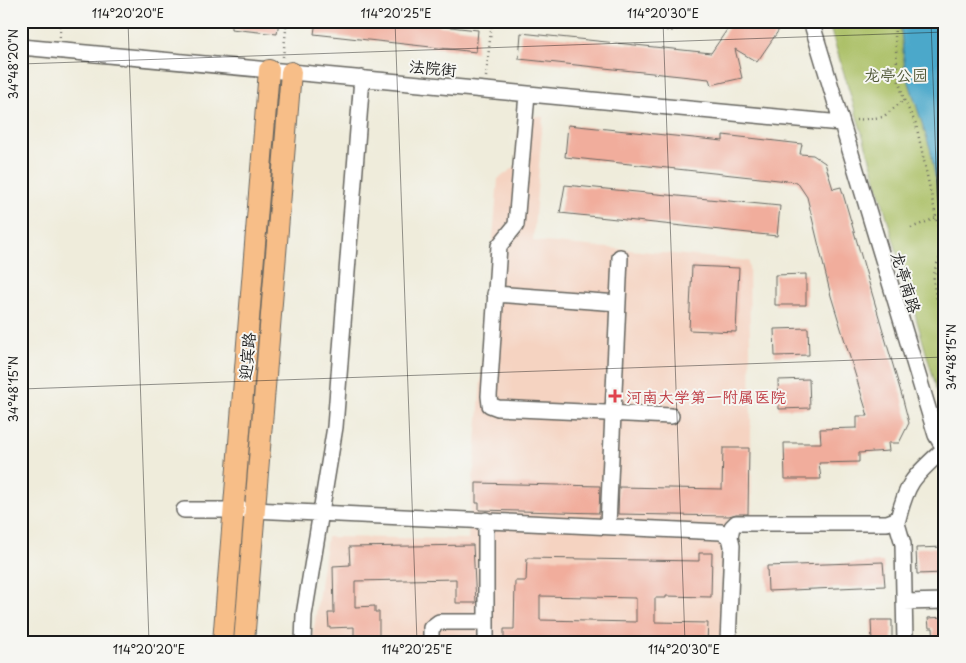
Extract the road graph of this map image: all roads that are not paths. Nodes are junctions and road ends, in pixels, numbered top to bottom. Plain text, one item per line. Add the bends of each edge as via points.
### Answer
1 (811, 21) edge
2 (21, 47) edge
3 (280, 71) junction
4 (362, 78) junction
5 (527, 94) junction
6 (841, 122) junction
7 (620, 257) dead end
8 (495, 294) junction
9 (618, 302) junction
10 (612, 412) junction
11 (671, 416) dead end
12 (945, 449) edge
13 (184, 510) dead end
14 (244, 510) junction
15 (320, 513) junction
16 (486, 520) junction
17 (896, 520) junction
18 (608, 525) junction
19 (730, 537) junction
20 (945, 601) edge
21 (904, 602) junction
22 (486, 622) junction
23 (224, 642) edge
24 (244, 642) edge
25 (303, 642) edge
26 (430, 642) edge
27 (486, 642) edge
28 (728, 642) edge
29 (905, 642) edge

1 - 6 street, 龙亭南路
2 - 3 street, 法院街
3 - 4 street, 法院街
3 - 14 main road, 迎宾路
4 - 5 street, 法院街
4 - 15 street via 335,427
5 - 6 street, 法院街
5 - 8 street via 516,225 499,243
6 - 12 street, 龙亭南路 via 936,435
7 - 9 street
8 - 9 street
8 - 10 street via 490,405 498,408
9 - 10 street
10 - 11 street
10 - 18 street
12 - 17 street via 913,478
13 - 14 street
14 - 15 street
14 - 23 main road, 迎宾路
14 - 24 main road, 迎宾路
15 - 16 street
15 - 25 street via 304,615
16 - 18 street
16 - 22 street
17 - 19 street via 887,523 736,523
17 - 21 street via 902,544
18 - 19 street via 721,532
19 - 28 street
20 - 21 street
21 - 29 street
22 - 26 street via 439,622 431,628
22 - 27 street

